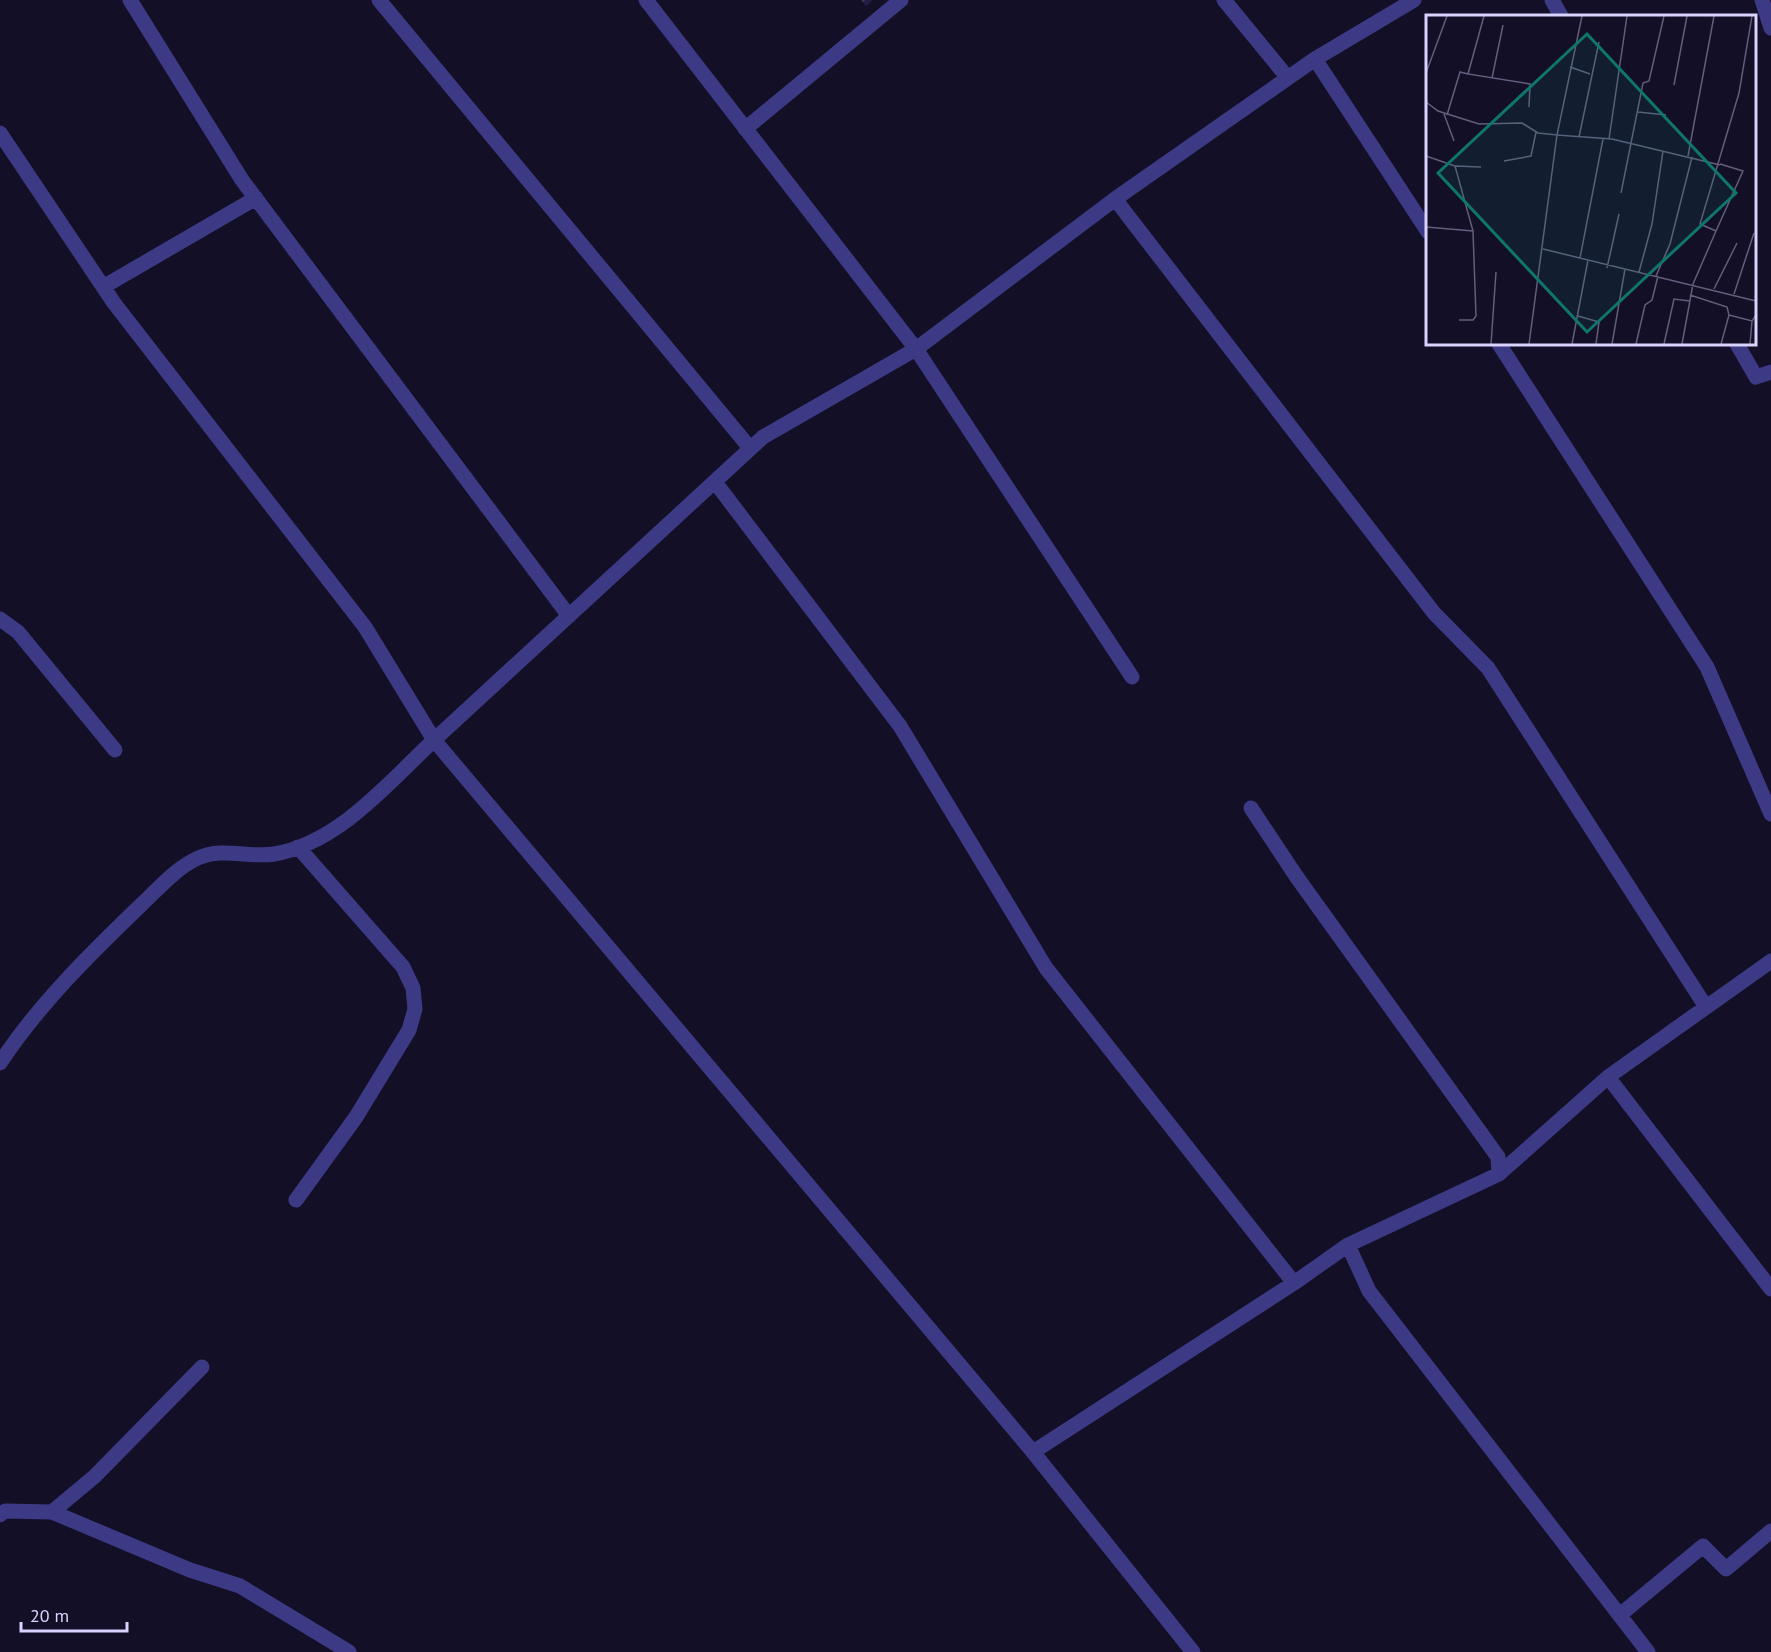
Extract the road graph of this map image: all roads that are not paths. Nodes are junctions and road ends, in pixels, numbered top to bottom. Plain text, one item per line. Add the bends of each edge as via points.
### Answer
1 (130, 0) edge
2 (379, 0) edge
3 (646, 0) edge
4 (902, 0) edge
5 (1224, 0) edge
6 (1414, 0) edge
7 (1552, 0) edge
8 (1762, 0) edge
9 (1560, 15) edge
10 (1771, 28) edge
11 (1315, 59) junction
12 (1288, 78) junction
13 (746, 129) junction
14 (0, 133) edge
15 (256, 198) junction
16 (1115, 200) junction
17 (1426, 229) edge
18 (103, 286) junction
19 (1500, 345) edge
20 (1738, 345) edge
21 (916, 349) junction
22 (1771, 372) edge
23 (750, 448) junction
24 (715, 482) junction
25 (569, 616) junction
26 (0, 619) edge
27 (1132, 677) dead end
28 (434, 740) junction
29 (115, 750) dead end
30 (1251, 808) dead end
31 (1771, 814) edge
32 (298, 847) junction
33 (1771, 961) edge
34 (1706, 1007) junction
35 (0, 1063) edge
36 (1612, 1081) junction
37 (1499, 1174) junction
38 (296, 1200) dead end
39 (1348, 1245) junction
40 (1294, 1284) junction
41 (1771, 1289) edge
42 (202, 1367) dead end
43 (1033, 1452) junction
44 (52, 1512) junction
45 (0, 1515) edge
46 (1771, 1531) edge
47 (1621, 1614) junction
48 (349, 1652) edge
49 (1193, 1652) edge
50 (1648, 1652) edge

1 - 15 street
2 - 23 street
3 - 13 street
4 - 13 street
5 - 12 street
6 - 11 street
7 - 9 street
8 - 10 street
11 - 12 street
11 - 17 street
12 - 16 street
13 - 21 street
14 - 18 street
15 - 18 street
15 - 25 street
16 - 21 street
16 - 34 street via 1434,613 1488,668
18 - 28 street via 365,627
19 - 31 street via 1707,667
20 - 22 street via 1756,377
21 - 23 street via 763,436
21 - 27 street
23 - 24 street
24 - 25 street
24 - 40 street via 900,726 1046,968
25 - 28 street
26 - 29 street via 18,632
28 - 32 street via 352,817
28 - 43 street
30 - 37 street via 1497,1157
32 - 35 street via 272,854 223,852 186,864 123,922 50,999
32 - 38 street via 403,967 413,988 415,1009 409,1030 356,1117
33 - 34 street
34 - 36 street
36 - 37 street
36 - 41 street
37 - 39 street
39 - 40 street
39 - 47 street via 1369,1291
40 - 43 street
42 - 44 street via 96,1476
43 - 49 street
44 - 45 street via 5,1511
44 - 48 street via 190,1570 240,1586
46 - 47 street via 1726,1569 1703,1546
47 - 50 street

